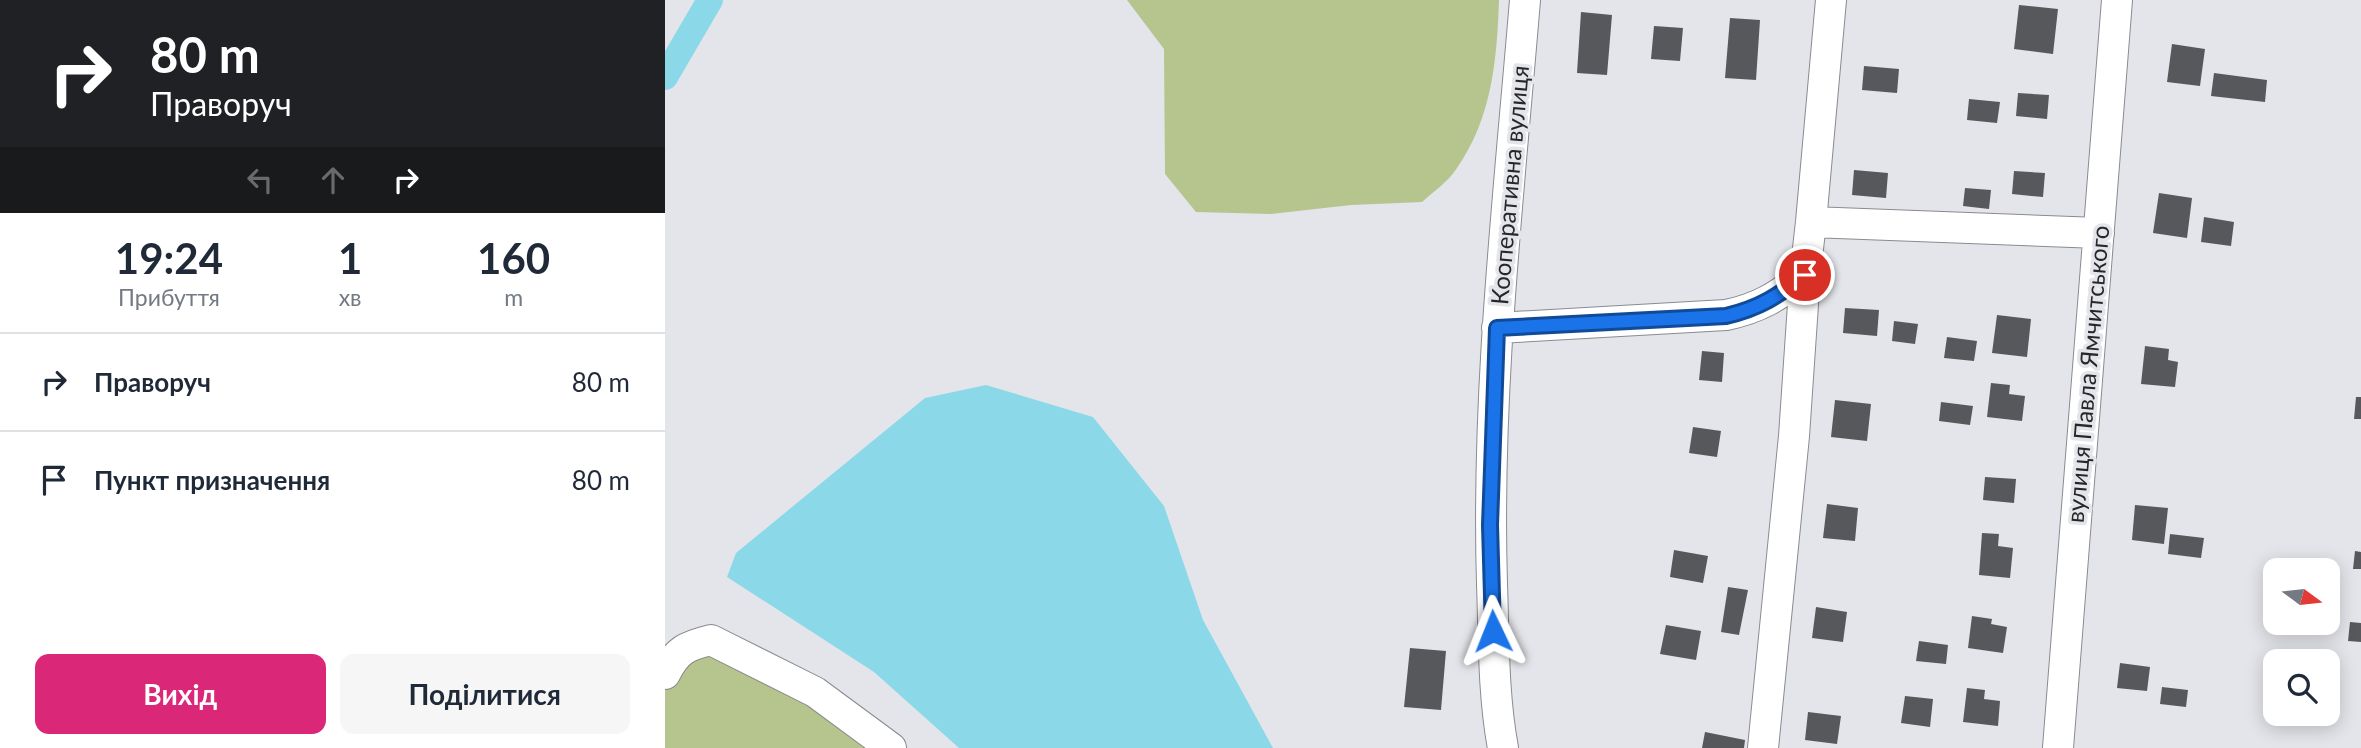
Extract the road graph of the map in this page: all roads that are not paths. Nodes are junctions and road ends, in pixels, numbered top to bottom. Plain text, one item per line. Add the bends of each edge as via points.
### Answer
1 (1525, 0) edge
2 (1831, 0) edge
3 (2117, 0) edge
4 (1811, 222) junction
5 (2099, 233) junction
6 (1805, 275) junction
7 (1497, 328) junction
8 (665, 674) edge
9 (882, 745) edge
10 (1503, 748) edge
11 (1763, 748) edge
12 (2058, 748) edge

1 - 7 street, Кооперативна вулиця
2 - 4 street
3 - 5 street, вулиця Павла Ямчитського
4 - 5 street
4 - 6 street
5 - 12 street, вулиця Павла Ямчитського
6 - 7 street via 1777,297 1726,316
6 - 11 street
7 - 10 street, Кооперативна вулиця via 1490,525 1496,710
8 - 9 street via 686,646 711,640 815,692

